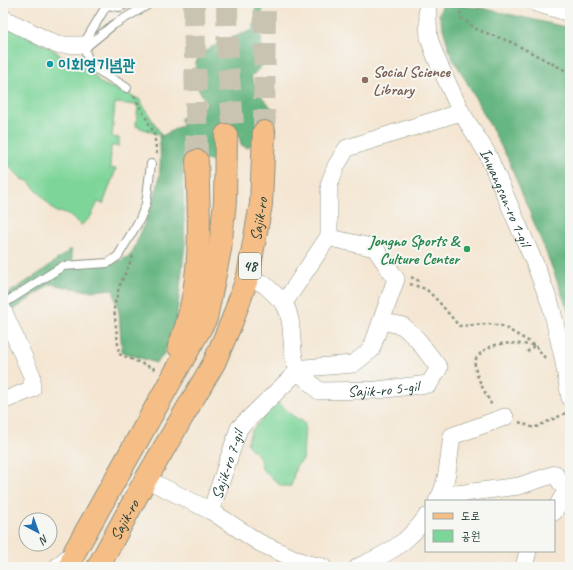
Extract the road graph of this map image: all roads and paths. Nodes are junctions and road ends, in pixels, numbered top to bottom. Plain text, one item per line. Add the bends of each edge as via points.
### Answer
1 (129, 3) edge
2 (151, 3) edge
3 (448, 3) edge
4 (536, 3) edge
5 (108, 4) edge
6 (425, 4) edge
7 (570, 13) edge
8 (3, 18) edge
9 (83, 45) junction
10 (570, 73) edge
11 (127, 88) dead end
12 (460, 112) junction
13 (264, 132) tunnel mouth
14 (197, 161) tunnel mouth
15 (151, 164) dead end
16 (329, 236) junction
17 (248, 276) junction
18 (396, 279) junction
19 (284, 303) junction
20 (3, 304) edge
21 (3, 310) edge
22 (382, 321) junction
23 (535, 344) junction
24 (526, 352) dead end
25 (298, 371) junction
26 (197, 389) junction
27 (166, 392) junction
28 (570, 398) edge
29 (3, 401) edge
30 (570, 411) edge
31 (505, 417) junction
32 (146, 479) junction
33 (439, 498) edge
34 (555, 510) edge
35 (211, 511) junction
36 (425, 518) edge
37 (528, 552) edge
38 (73, 559) edge
39 (57, 567) edge
40 (98, 567) edge
41 (324, 567) edge
42 (358, 567) edge
43 (524, 567) edge

1 - 5 lane via 119,7
2 - 9 lane via 113,25 87,46
3 - 10 path via 459,5 461,18 478,30 511,42
4 - 7 street
5 - 9 lane
6 - 12 street, Inwangsan-ro 1-gil via 429,38
8 - 9 street via 58,45
9 - 11 lane via 90,65
12 - 16 street via 346,148 329,185
12 - 28 street, Inwangsan-ro 1-gil via 487,153 538,271 551,306
13 - 17 main road, Sajik-ro / 48 via 261,204
14 - 27 main road, Sajik-ro / 48 via 200,230 197,273 186,328 168,375
15 - 20 lane via 146,204 140,220 118,256 108,263 63,266
16 - 18 street via 375,248
16 - 19 street
17 - 19 street via 265,285
17 - 26 main road, Sajik-ro / 48 via 214,363
18 - 22 street, Sajik-ro 5-gil
18 - 23 path via 426,289 459,326 502,326
19 - 25 street via 289,311 294,362
21 - 29 street via 32,376 32,389
22 - 25 street, Sajik-ro 5-gil via 371,350 353,364 305,368
22 - 25 street, Sajik-ro 5-gil via 403,326 417,339 439,368 429,384 377,390 319,391
23 - 24 path
23 - 31 path via 494,344 475,359 478,378 493,410
25 - 35 street, Sajik-ro 7-gil via 239,428
26 - 27 main road, Sajik-ro / 48 via 214,331 228,261 233,208 230,135 220,249 206,318
26 - 32 main road, Sajik-ro / 48
27 - 38 main road, Sajik-ro / 48
30 - 31 path via 534,428
31 - 33 street via 452,436
32 - 35 street, Sajik-ro 7-gil
32 - 40 main road, Sajik-ro / 48
33 - 34 street via 519,486 555,474 566,491
35 - 41 street, Sajik-ro 7-gil via 260,543 304,562
36 - 42 street via 415,532 389,553
37 - 43 street
38 - 39 street

